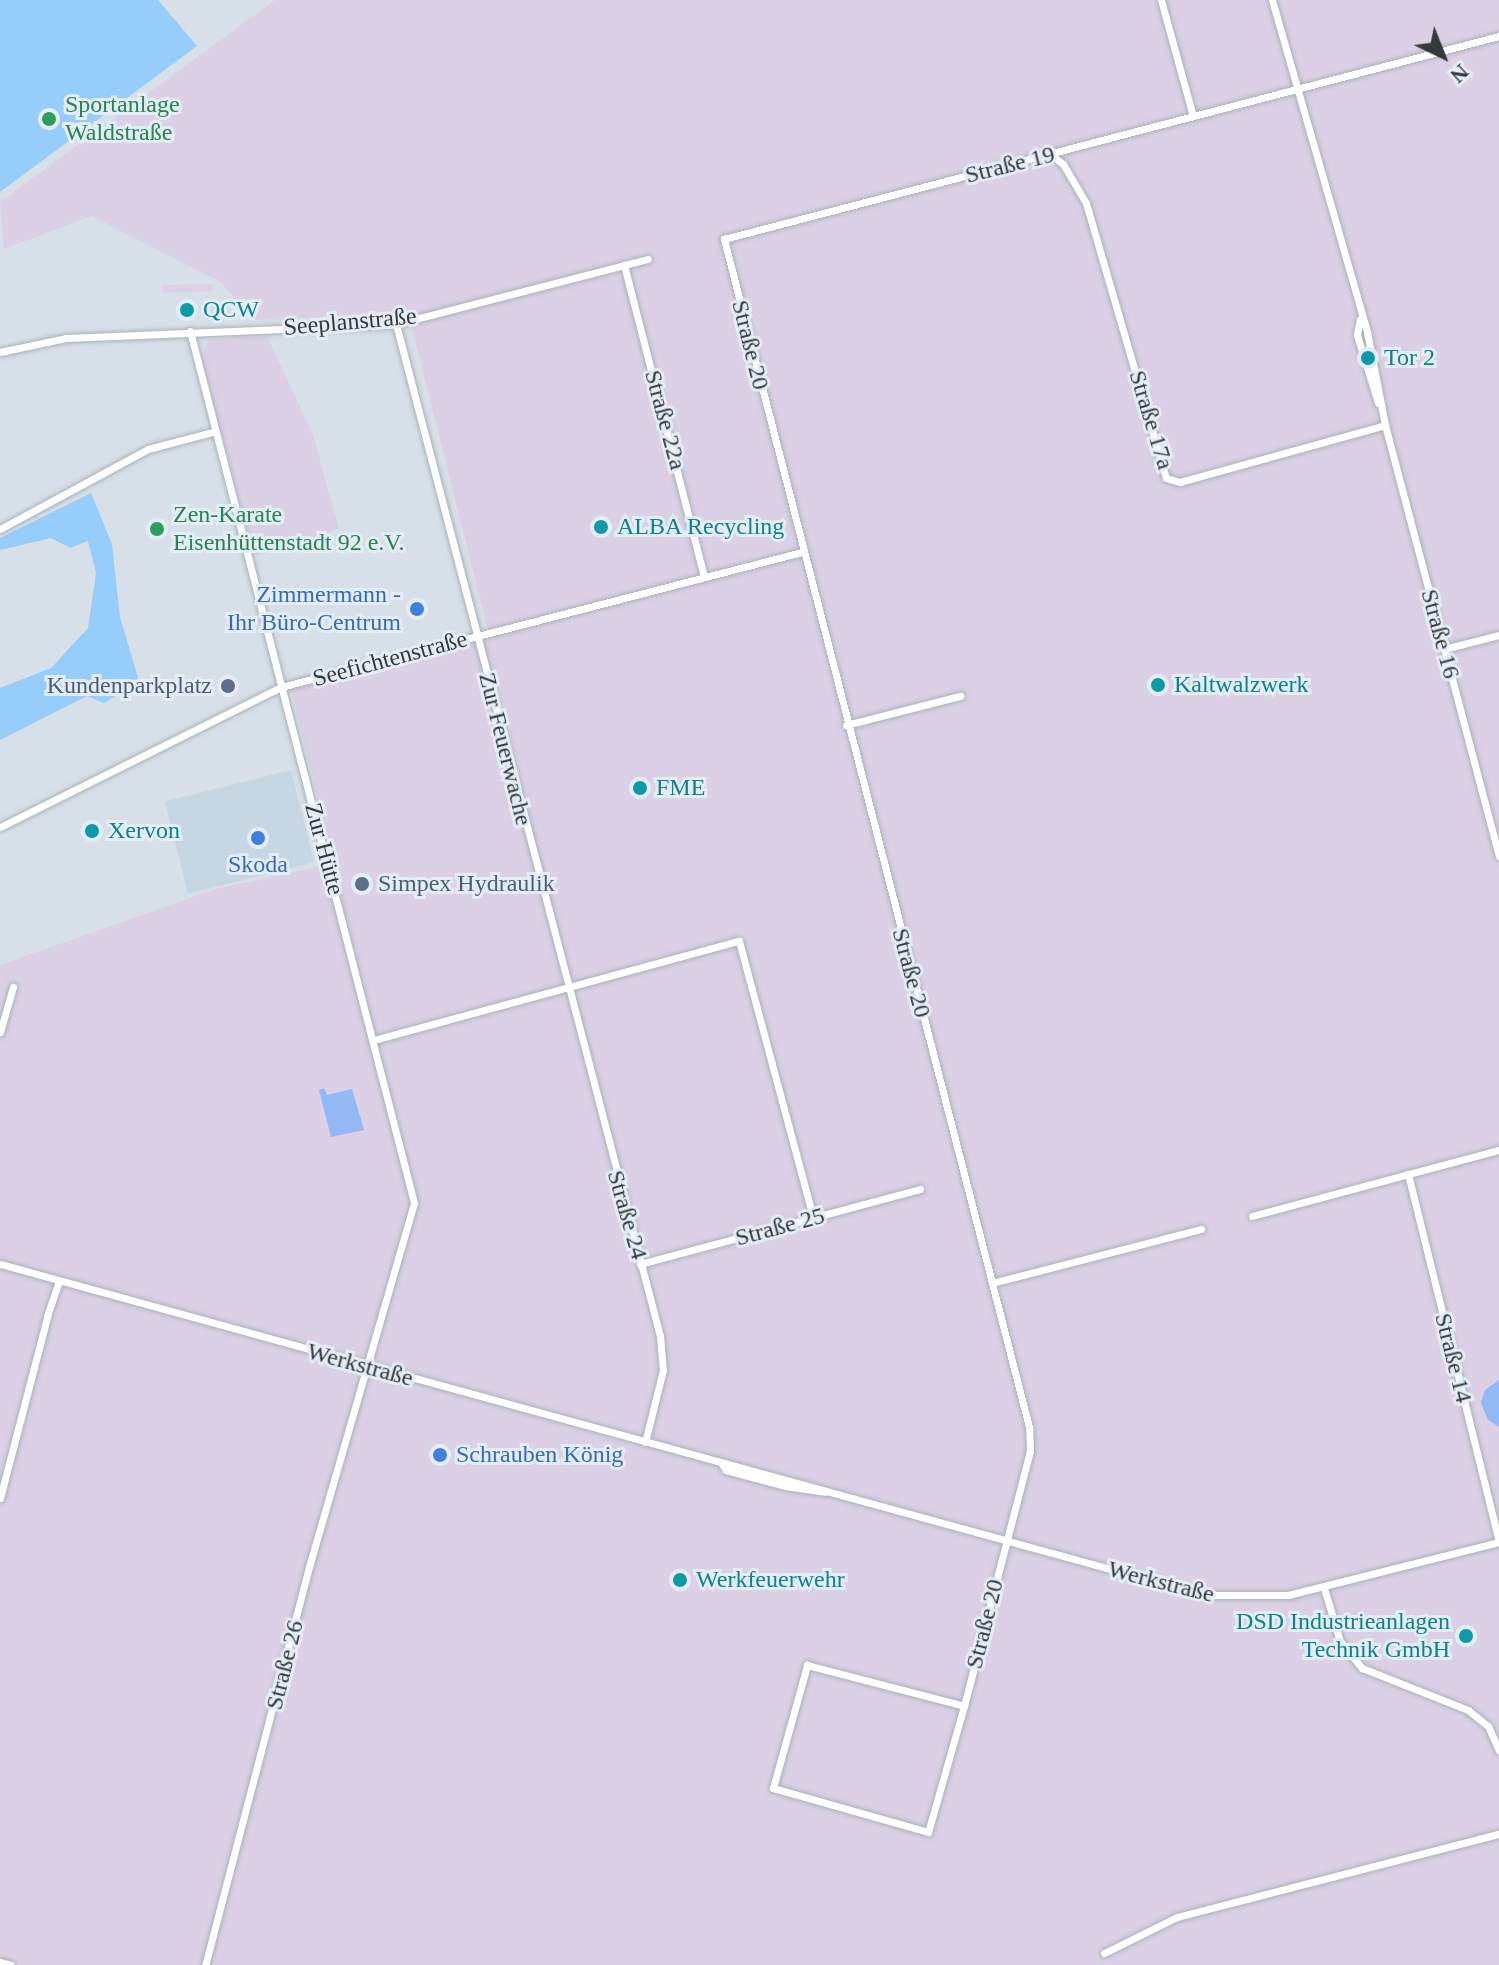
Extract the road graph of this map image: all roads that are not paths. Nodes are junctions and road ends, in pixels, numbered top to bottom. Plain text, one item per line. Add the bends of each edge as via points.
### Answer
1 (1161, 0) edge
2 (1272, 0) edge
3 (1499, 36) edge
4 (1296, 89) junction
5 (1193, 116) junction
6 (1051, 155) junction
7 (724, 239) joint
8 (648, 259) dead end
9 (624, 265) junction
10 (396, 324) junction
11 (190, 331) junction
12 (0, 352) edge
13 (1385, 425) junction
14 (212, 432) junction
15 (0, 529) edge
16 (802, 552) junction
17 (704, 576) junction
18 (1499, 635) edge
19 (476, 637) junction
20 (1444, 649) junction
21 (281, 687) junction
22 (960, 696) dead end
23 (846, 725) junction
24 (0, 827) edge
25 (1499, 856) edge
26 (13, 987) dead end
27 (567, 989) junction
28 (0, 1032) edge
29 (374, 1040) junction
30 (1499, 1150) edge
31 (1408, 1174) junction
32 (920, 1189) dead end
33 (1252, 1216) dead end
34 (813, 1218) junction
35 (1201, 1229) dead end
36 (0, 1264) edge
37 (640, 1264) junction
38 (59, 1282) junction
39 (992, 1283) junction
40 (369, 1367) junction
41 (645, 1442) junction
42 (0, 1498) edge
43 (1007, 1541) junction
44 (1499, 1542) edge
45 (1324, 1588) junction
46 (964, 1706) junction
47 (1499, 1751) edge
48 (1499, 1834) edge
49 (1104, 1953) dead end
50 (0, 1962) edge
51 (11, 1965) edge
52 (205, 1965) edge

1 - 5 street
2 - 4 street, Straße 16
3 - 4 street, Straße 19
4 - 5 street, Straße 19
4 - 13 street, Straße 16
5 - 6 street, Straße 19
6 - 7 street, Straße 19
6 - 13 street, Straße 17a via 1063,164 1086,203 1166,478 1195,479
7 - 16 street, Straße 20
8 - 9 street, Seeplanstraße
9 - 10 street, Seeplanstraße
9 - 17 street, Straße 22a
10 - 11 street, Seeplanstraße
10 - 19 street, Zur Feuerwache
11 - 12 street, Seeplanstraße via 66,338
11 - 14 street, Zur Hütte
13 - 20 street, Straße 16
14 - 15 street via 148,449
14 - 21 street, Zur Hütte
16 - 17 street, Seefichtenstraße
16 - 23 street, Straße 20
17 - 19 street, Seefichtenstraße
18 - 20 street
19 - 21 street, Seefichtenstraße
19 - 27 street, Zur Feuerwache
20 - 25 street, Straße 16
21 - 24 street, Seefichtenstraße
21 - 29 street, Zur Hütte
22 - 23 street
23 - 39 street, Straße 20
26 - 28 street
27 - 29 street
27 - 34 street via 739,941
27 - 37 street, Straße 24
29 - 40 street, Zur Hütte via 414,1203
30 - 31 street
31 - 33 street
31 - 44 street, Straße 14
32 - 34 street, Straße 25
34 - 37 street, Straße 25
35 - 39 street
36 - 38 street, Werkstraße
37 - 41 street, Straße 24 via 663,1353
38 - 40 street, Werkstraße
38 - 42 street
39 - 43 street, Straße 20 via 1029,1427 1030,1451
40 - 41 street, Werkstraße
40 - 52 street, Straße 26 via 310,1563
41 - 43 street, Werkstraße
43 - 45 street, Werkstraße via 1205,1595 1267,1599
43 - 46 street, Straße 20
44 - 45 street, Werkstraße
45 - 47 street via 1340,1641 1362,1668 1482,1720
46 - 46 street, Straße 20 via 807,1665 773,1788 928,1832
48 - 49 street via 1177,1917
50 - 51 street

